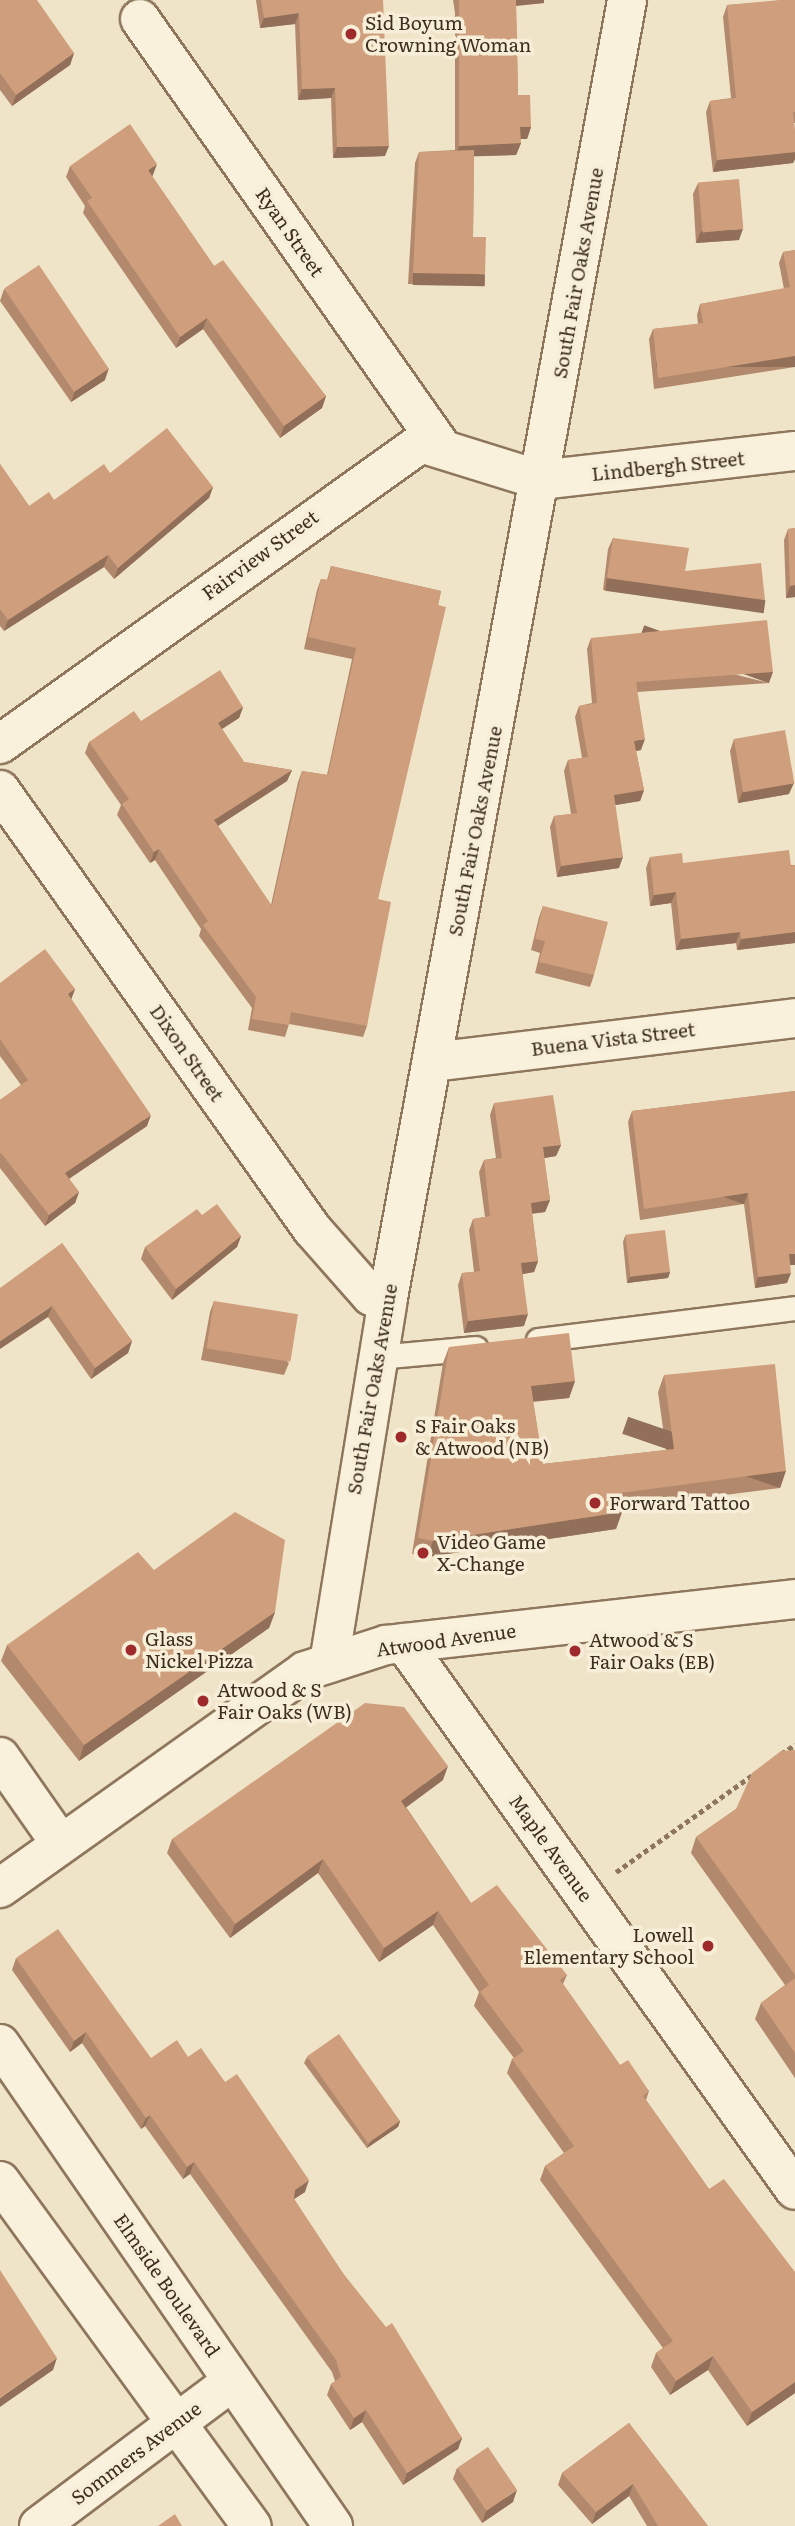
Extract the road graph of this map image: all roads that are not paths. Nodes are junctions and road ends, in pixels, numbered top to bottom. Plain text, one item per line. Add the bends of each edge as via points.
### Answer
1 (627, 0) edge
2 (140, 19) dead end
3 (440, 445) junction
4 (795, 452) edge
5 (540, 480) junction
6 (0, 744) edge
7 (0, 790) edge
8 (795, 1018) edge
9 (432, 1062) junction
10 (387, 1303) junction
11 (795, 1308) edge
12 (378, 1357) junction
13 (795, 1599) edge
14 (404, 1643) junction
15 (329, 1663) junction
16 (0, 1757) edge
17 (61, 1844) junction
18 (0, 1888) edge
19 (0, 2044) edge
20 (0, 2181) edge
21 (795, 2190) edge
22 (233, 2381) junction
23 (177, 2423) junction
24 (39, 2526) edge
25 (252, 2526) edge
26 (333, 2526) edge

1 - 5 street, South Fair Oaks Avenue
2 - 3 street, Ryan Street
3 - 5 street
3 - 6 street, Fairview Street via 421,443 400,456
4 - 5 street, Lindbergh Street
5 - 9 street, South Fair Oaks Avenue
7 - 10 street, Dixon Street via 312,1229 371,1296
8 - 9 street, Buena Vista Street
9 - 10 street, South Fair Oaks Avenue
10 - 12 street, South Fair Oaks Avenue
11 - 12 lane
12 - 15 street, South Fair Oaks Avenue
13 - 14 street, Atwood Avenue
14 - 15 street, Atwood Avenue
14 - 21 street, Maple Avenue
15 - 17 street, Atwood Avenue via 305,1671
16 - 17 street
17 - 18 street, Atwood Avenue
19 - 22 street, Elmside Boulevard
20 - 23 street
22 - 23 street, Sommers Avenue
22 - 26 street, Elmside Boulevard
23 - 24 street, Sommers Avenue
23 - 25 street

